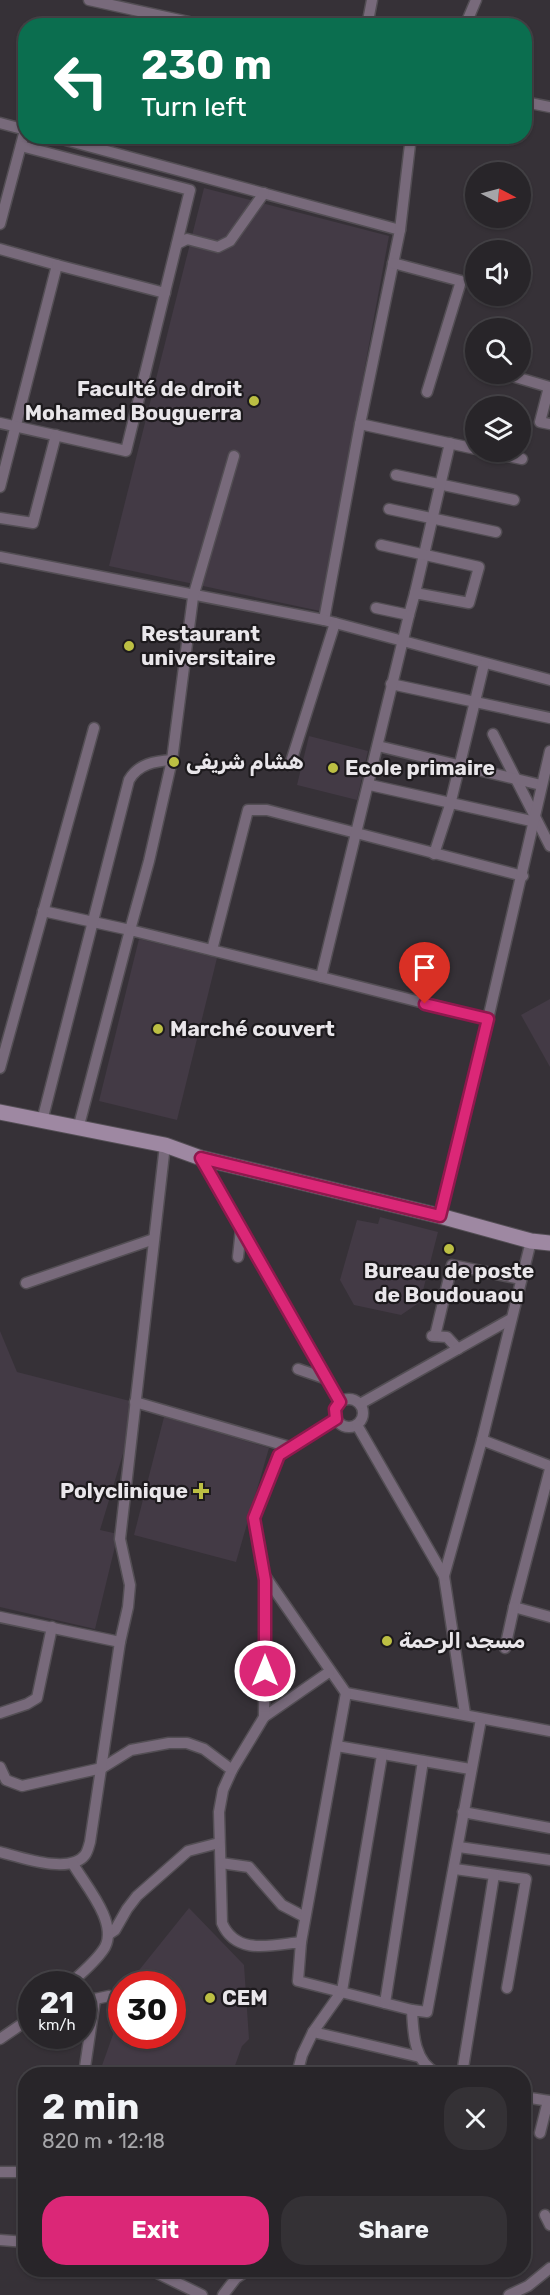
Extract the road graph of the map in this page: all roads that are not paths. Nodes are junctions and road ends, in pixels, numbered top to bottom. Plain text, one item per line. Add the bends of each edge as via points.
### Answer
1 (89, 0) edge
2 (372, 0) edge
3 (476, 0) edge
4 (171, 18) edge
5 (369, 18) edge
6 (468, 18) edge
7 (532, 103) edge
8 (550, 107) edge
9 (0, 123) edge
10 (18, 128) edge
11 (81, 144) edge
12 (410, 144) edge
13 (21, 146) joint
14 (264, 193) junction
15 (0, 224) edge
16 (400, 230) junction
17 (177, 244) junction
18 (0, 249) edge
19 (393, 263) junction
20 (57, 266) junction
21 (165, 293) junction
22 (531, 382) edge
23 (427, 392) dead end
24 (0, 423) edge
25 (360, 424) junction
26 (550, 424) edge
27 (16, 426) junction
28 (56, 435) junction
29 (450, 443) junction
30 (465, 446) edge
31 (234, 456) dead end
32 (396, 475) dead end
33 (440, 484) junction
34 (0, 487) edge
35 (514, 500) dead end
36 (389, 509) dead end
37 (0, 518) edge
38 (433, 518) junction
39 (495, 532) dead end
40 (381, 545) dead end
41 (425, 554) junction
42 (0, 557) edge
43 (415, 593) junction
44 (194, 597) junction
45 (376, 608) dead end
46 (409, 615) junction
47 (324, 620) junction
48 (335, 623) junction
49 (401, 641) junction
50 (484, 664) junction
51 (550, 680) edge
52 (391, 684) junction
53 (475, 700) junction
54 (550, 718) edge
55 (94, 728) dead end
56 (493, 734) dead end
57 (378, 746) junction
58 (550, 751) edge
59 (171, 760) junction
60 (290, 765) dead end
61 (459, 766) junction
62 (514, 780) junction
63 (370, 785) junction
64 (541, 786) junction
65 (450, 805) junction
66 (536, 822) junction
67 (358, 834) junction
68 (550, 846) edge
69 (434, 854) junction
70 (523, 876) junction
71 (43, 911) junction
72 (93, 922) junction
73 (130, 930) junction
74 (212, 950) junction
75 (321, 977) junction
76 (488, 1019) junction
77 (0, 1068) edge
78 (0, 1112) edge
79 (42, 1121) junction
80 (78, 1129) junction
81 (165, 1145) junction
82 (201, 1158) junction
83 (440, 1216) junction
84 (241, 1228) junction
85 (154, 1239) junction
86 (531, 1241) junction
87 (550, 1243) edge
88 (238, 1257) dead end
89 (521, 1279) junction
90 (27, 1283) dead end
91 (509, 1320) junction
92 (458, 1349) junction
93 (298, 1368) dead end
94 (327, 1379) junction
95 (135, 1402) junction
96 (340, 1402) junction
97 (360, 1404) junction
98 (336, 1419) junction
99 (357, 1425) junction
100 (482, 1440) junction
101 (290, 1447) junction
102 (550, 1468) edge
103 (264, 1576) junction
104 (444, 1576) junction
105 (514, 1607) junction
106 (0, 1617) edge
107 (550, 1617) edge
108 (52, 1627) junction
109 (120, 1641) junction
110 (505, 1648) dead end
111 (329, 1672) junction
112 (346, 1693) junction
113 (0, 1713) edge
114 (465, 1714) junction
115 (264, 1717) junction
116 (481, 1719) junction
117 (550, 1731) edge
118 (337, 1746) junction
119 (382, 1755) junction
120 (423, 1761) junction
121 (0, 1767) edge
122 (102, 1768) junction
123 (470, 1769) junction
124 (232, 1770) junction
125 (463, 1812) junction
126 (550, 1828) edge
127 (219, 1843) junction
128 (459, 1847) junction
129 (0, 1852) edge
130 (550, 1860) edge
131 (221, 1863) junction
132 (73, 1864) junction
133 (455, 1869) junction
134 (494, 1875) junction
135 (303, 1916) junction
136 (109, 1934) junction
137 (301, 1942) junction
138 (83, 1971) edge
139 (507, 1988) dead end
140 (342, 1991) junction
141 (385, 2003) junction
142 (412, 2010) junction
143 (18, 2027) edge
144 (314, 2032) junction
145 (0, 2039) edge
146 (88, 2049) edge
147 (420, 2057) junction
148 (85, 2067) edge
149 (299, 2067) edge
150 (426, 2067) edge
151 (463, 2067) edge
152 (531, 2098) edge
153 (549, 2101) edge
154 (540, 2133) dead end
155 (0, 2172) edge
156 (18, 2172) edge
157 (0, 2240) edge
158 (18, 2241) edge
159 (550, 2268) edge
160 (165, 2277) edge
161 (238, 2277) edge
162 (202, 2295) edge
163 (223, 2295) edge
164 (509, 2295) edge

1 - 4 street
2 - 5 street
3 - 6 street
7 - 8 street
9 - 10 street
11 - 14 street
12 - 16 street
13 - 15 street
13 - 17 street via 190,190
14 - 16 street
14 - 17 street via 230,240 218,247 187,239
16 - 19 street
17 - 21 street
18 - 20 street
19 - 23 street via 461,281
19 - 25 street
20 - 21 street
20 - 27 street
21 - 28 street via 126,451
22 - 26 street via 549,387 540,422
24 - 27 street
25 - 29 street
25 - 47 street
27 - 28 street
27 - 34 street
28 - 37 street via 33,523
29 - 30 street
29 - 33 street
31 - 44 street
32 - 33 street
33 - 35 street
33 - 38 street
36 - 38 street
38 - 39 street
38 - 41 street
40 - 41 street
41 - 43 street
41 - 43 street via 479,567 469,603
42 - 44 street
43 - 46 street
44 - 47 street
44 - 59 street
45 - 46 street
46 - 49 street
47 - 48 street
48 - 49 street
48 - 60 street
49 - 50 street
49 - 52 street
50 - 51 street
50 - 53 street
52 - 53 street
52 - 57 street
53 - 54 street
53 - 61 street
55 - 71 street
56 - 62 street
57 - 61 street
57 - 63 street
58 - 64 street
59 - 72 street via 145,765 134,771 129,780
59 - 73 street
61 - 62 street
61 - 65 street
62 - 64 street
62 - 66 street
63 - 65 street
63 - 67 street
64 - 66 street
65 - 66 street
65 - 69 street
66 - 68 street
66 - 70 street
67 - 69 street
67 - 74 street via 267,810 248,810
67 - 75 street
69 - 70 street
70 - 76 street
71 - 72 street
71 - 77 street
72 - 73 street
72 - 79 street
73 - 74 street
73 - 80 street
74 - 75 street
75 - 76 street
76 - 83 street
78 - 79 main road
79 - 80 main road
80 - 81 main road
81 - 82 main road
81 - 85 street
82 - 83 main road
82 - 84 street
83 - 86 main road
84 - 88 street
84 - 94 street
85 - 90 street
85 - 95 street
86 - 87 main road
86 - 89 street
89 - 91 street
89 - 92 street via 452,1265 433,1336 447,1337
91 - 92 street
91 - 100 street
92 - 97 street
93 - 94 street
94 - 96 street
95 - 101 street
95 - 109 street via 120,1539 130,1585
96 - 97 street via 353,1399
96 - 98 street via 335,1409
97 - 99 street via 363,1413
98 - 99 street via 343,1426
98 - 101 street
99 - 104 street
100 - 102 street
100 - 104 street
101 - 103 street via 279,1455 254,1518
102 - 105 street
103 - 111 street
103 - 115 street
104 - 114 street
105 - 107 street
105 - 110 street
106 - 108 street
108 - 109 street
108 - 113 street via 37,1698
109 - 122 street
111 - 112 street
111 - 115 street
112 - 114 street
112 - 118 street
114 - 116 street
115 - 124 street
116 - 117 street
116 - 123 street
118 - 119 street
118 - 135 street
119 - 120 street
119 - 140 street
120 - 123 street
120 - 141 street
121 - 122 street via 6,1780 22,1786
122 - 124 street via 131,1750 186,1743 204,1749
122 - 132 street via 90,1842 85,1855
123 - 125 street
124 - 127 street via 220,1801
125 - 126 street
125 - 128 street
127 - 131 street
127 - 136 street via 188,1851 137,1896
128 - 130 street
128 - 133 street
129 - 132 street via 48,1863
131 - 135 street via 249,1868 282,1905
131 - 137 street via 222,1923 226,1934 240,1944 256,1947
132 - 136 street via 103,1915
133 - 134 street
133 - 142 street via 427,2012
134 - 139 street via 526,1879
134 - 151 street
135 - 137 street
136 - 138 street via 104,1950
137 - 140 street via 298,1981
140 - 141 street
140 - 144 street
141 - 142 street
142 - 147 street
143 - 145 street
144 - 147 street
144 - 149 street
146 - 148 street
147 - 150 street
152 - 153 street
153 - 154 street
155 - 156 street
157 - 158 street
159 - 164 street
160 - 162 street
161 - 163 street

